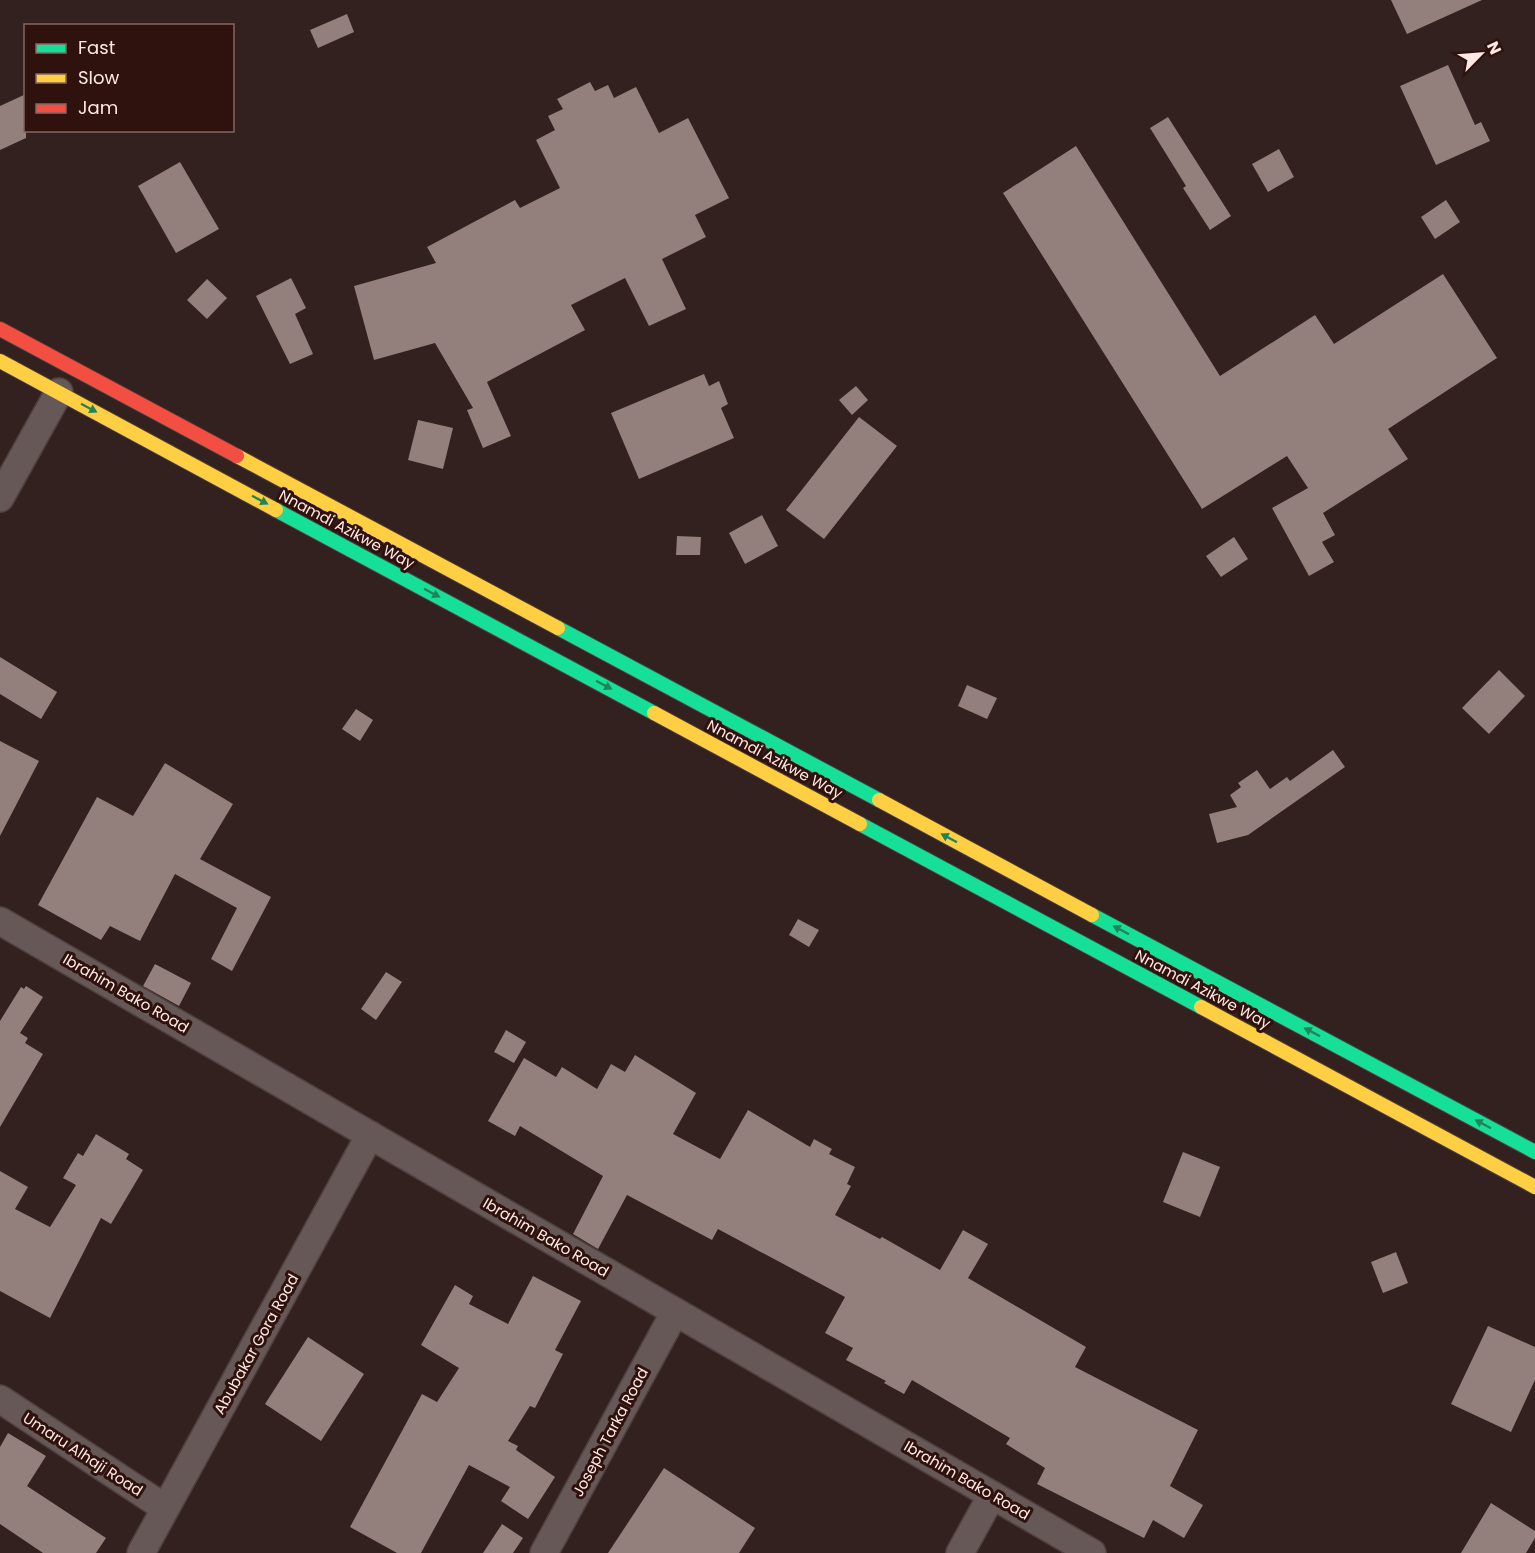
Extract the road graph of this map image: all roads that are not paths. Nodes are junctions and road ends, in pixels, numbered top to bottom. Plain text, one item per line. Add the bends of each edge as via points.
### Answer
1 (0, 329) edge
2 (0, 361) edge
3 (59, 392) junction
4 (0, 498) edge
5 (0, 921) edge
6 (370, 1135) junction
7 (1535, 1152) edge
8 (1535, 1187) edge
9 (675, 1312) junction
10 (0, 1399) edge
11 (992, 1495) junction
12 (165, 1508) junction
13 (141, 1553) edge
14 (544, 1553) edge
15 (960, 1553) edge
16 (1092, 1553) edge

7 -> 1 highway, Nnamdi Azikwe Way
2 - 3 highway, Nnamdi Azikwe Way
3 - 4 street
3 -> 8 highway, Nnamdi Azikwe Way
5 - 6 street, Ibrahim Bako Road
6 - 9 street, Ibrahim Bako Road
6 - 12 street, Abubakar Gora Road
9 - 11 street, Ibrahim Bako Road
9 - 14 street, Joseph Tarka Road
10 - 12 street, Umaru Alhaji Road
11 - 15 street
11 - 16 street, Ibrahim Bako Road
12 - 13 street, Abubakar Gora Road

